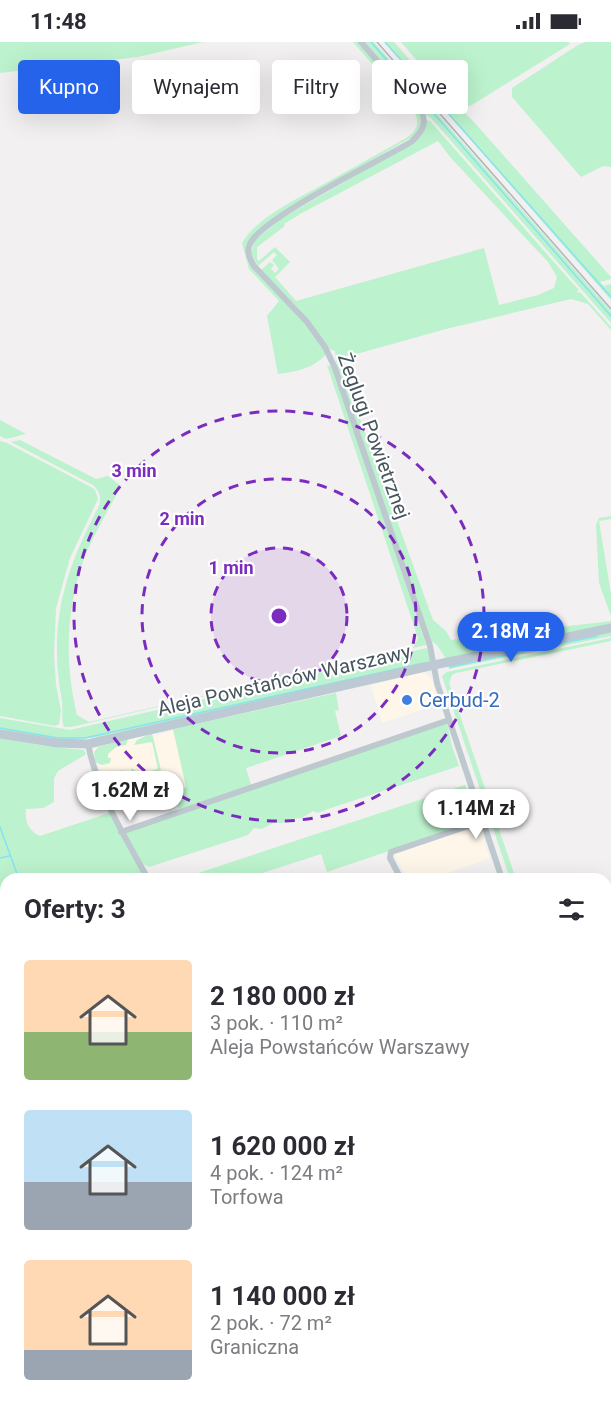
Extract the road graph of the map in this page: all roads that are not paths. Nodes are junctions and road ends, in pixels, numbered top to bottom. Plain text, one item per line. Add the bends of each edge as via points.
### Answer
1 (361, 42) edge
2 (611, 628) edge
3 (434, 665) junction
4 (448, 720) junction
5 (0, 734) edge
6 (88, 744) junction
7 (483, 821) junction
8 (121, 832) junction
9 (145, 873) edge
10 (398, 873) edge
11 (500, 873) edge

1 - 3 street, Żeglugi Powietrznej via 419,109 424,119 422,131 413,140 285,213 258,233 248,250 254,266 307,322 331,358
2 - 3 street, Aleja Powstańców Warszawy
3 - 4 street
3 - 6 street, Aleja Powstańców Warszawy
4 - 7 street
4 - 8 street
5 - 6 street, Aleja Powstańców Warszawy
6 - 8 street via 98,781
7 - 10 street via 392,852 389,856
7 - 11 street
8 - 9 street

